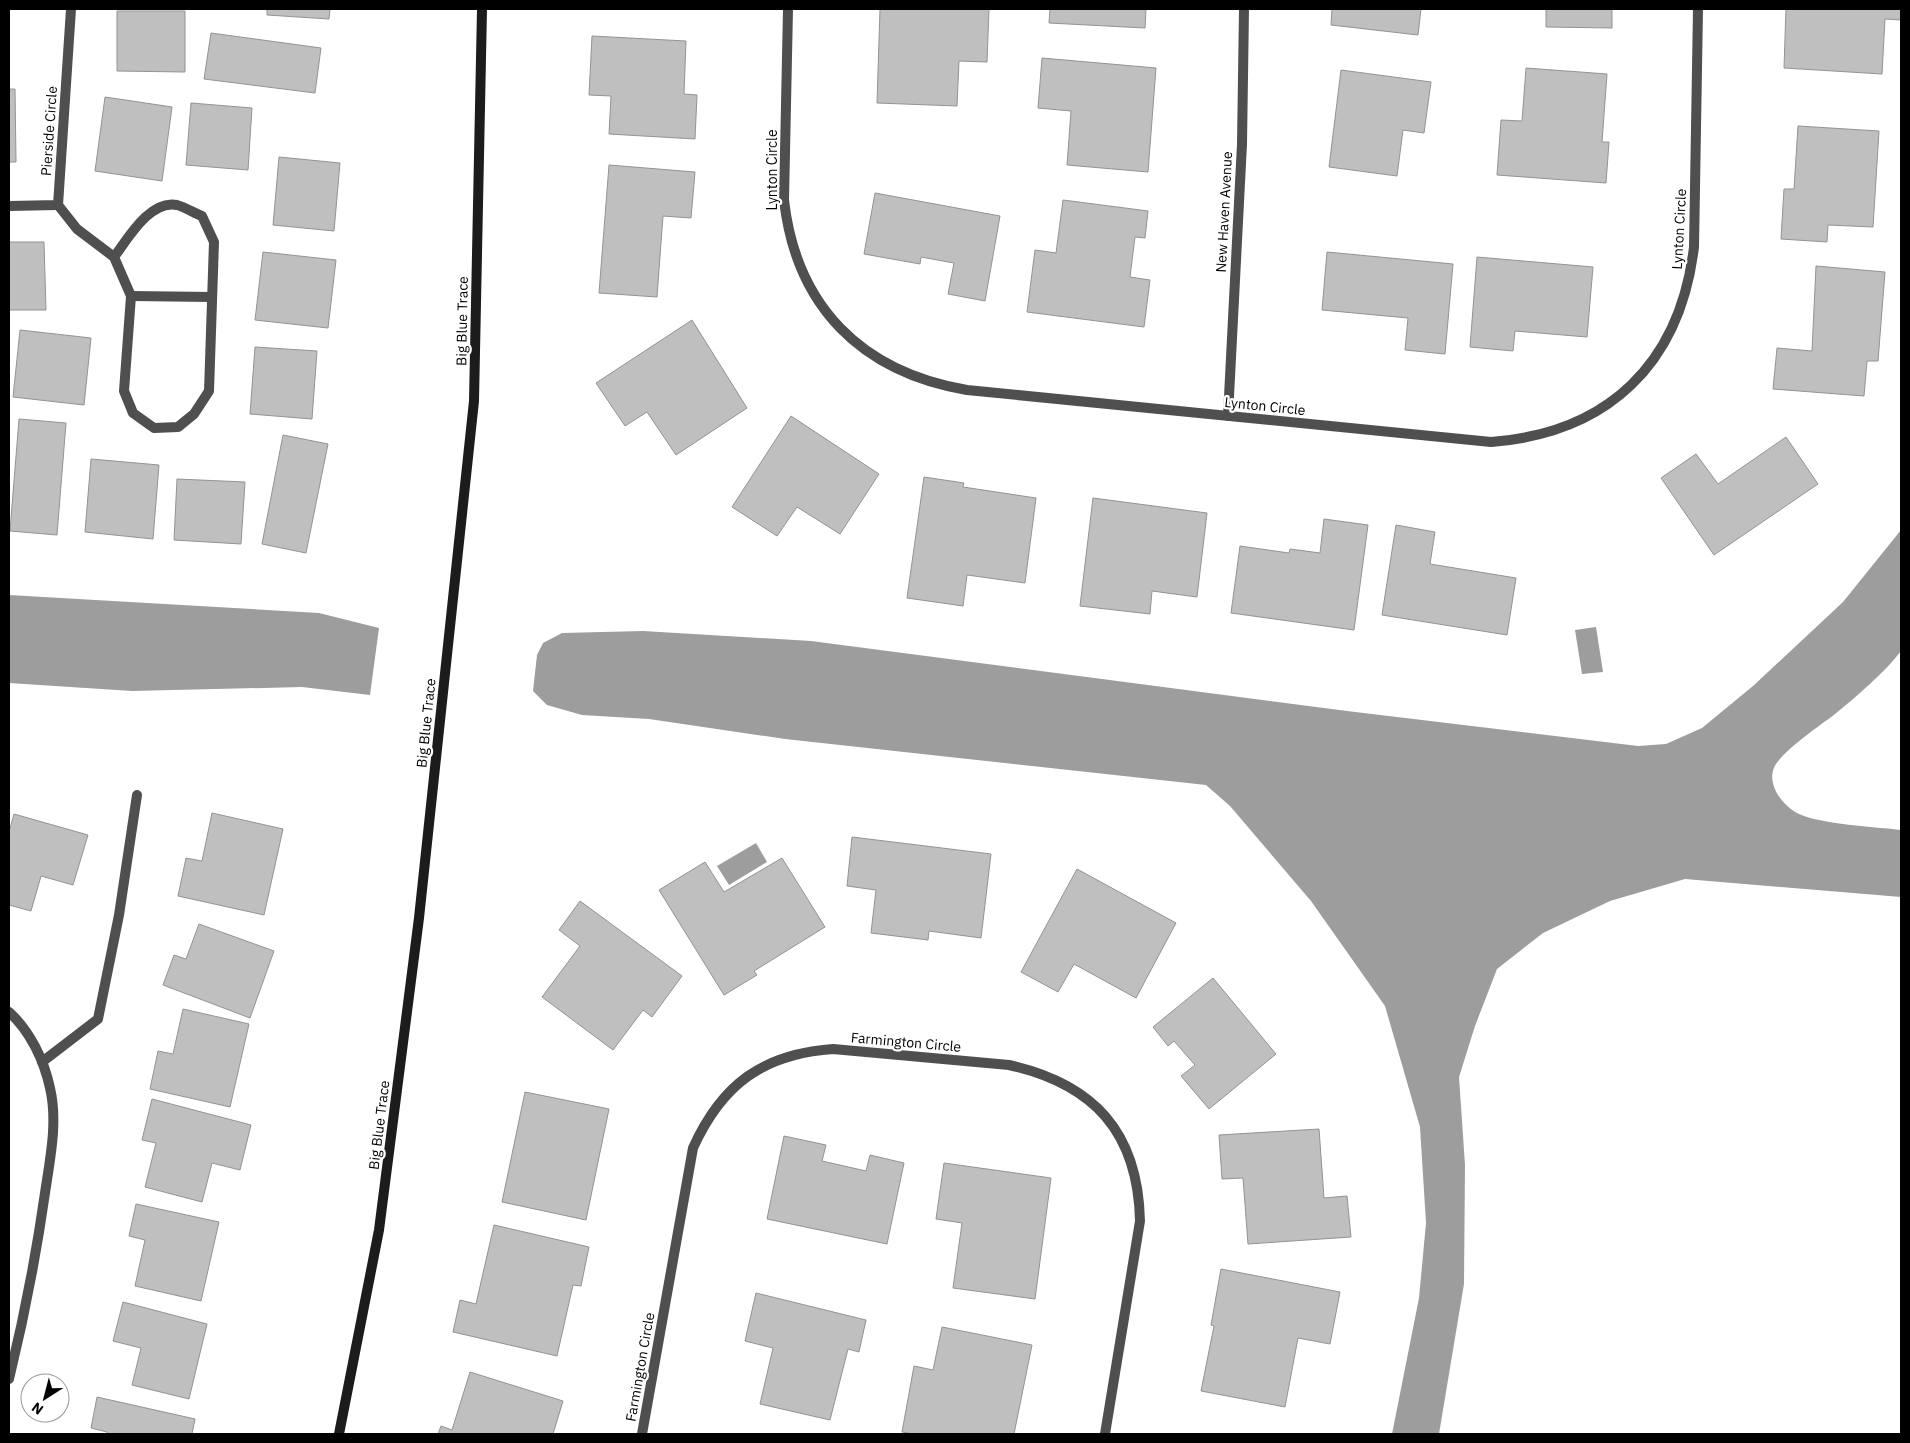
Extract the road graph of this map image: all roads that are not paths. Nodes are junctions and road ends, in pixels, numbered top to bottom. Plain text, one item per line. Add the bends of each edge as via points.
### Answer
1 (71, 9) edge
2 (482, 9) edge
3 (788, 9) edge
4 (1244, 9) edge
5 (1698, 9) edge
6 (58, 205) junction
7 (9, 206) edge
8 (114, 257) junction
9 (131, 296) junction
10 (212, 297) junction
11 (1228, 416) junction
12 (137, 795) dead end
13 (9, 1012) edge
14 (42, 1062) junction
15 (9, 1379) edge
16 (339, 1434) edge
17 (642, 1434) edge
18 (1104, 1434) edge

1 - 6 street, Pierside Circle
2 - 16 street, Big Blue Trace via 474,401 419,918 380,1230
3 - 11 street, Lynton Circle via 784,200 787,225 803,274 815,297 848,337 890,366 938,385
4 - 11 street, New Haven Avenue via 1241,153
5 - 11 street, Lynton Circle via 1691,274 1676,323 1648,367 1631,386 1574,424 1542,435 1491,442
6 - 7 street
6 - 8 street via 77,229
8 - 9 street
8 - 10 street via 139,222 157,209 175,205 202,216 214,242
9 - 10 street
9 - 10 street via 124,391 133,413 154,428 178,427 194,414 209,391
12 - 14 street via 120,915 98,1019
13 - 14 street via 30,1038
14 - 15 street via 50,1088 52,1143 23,1323
17 - 18 street, Farmington Circle via 693,1148 704,1124 718,1102 758,1068 807,1050 834,1048 1009,1065 1036,1071 1060,1081 1093,1103 1111,1122 1125,1144 1134,1169 1140,1195 1140,1221

